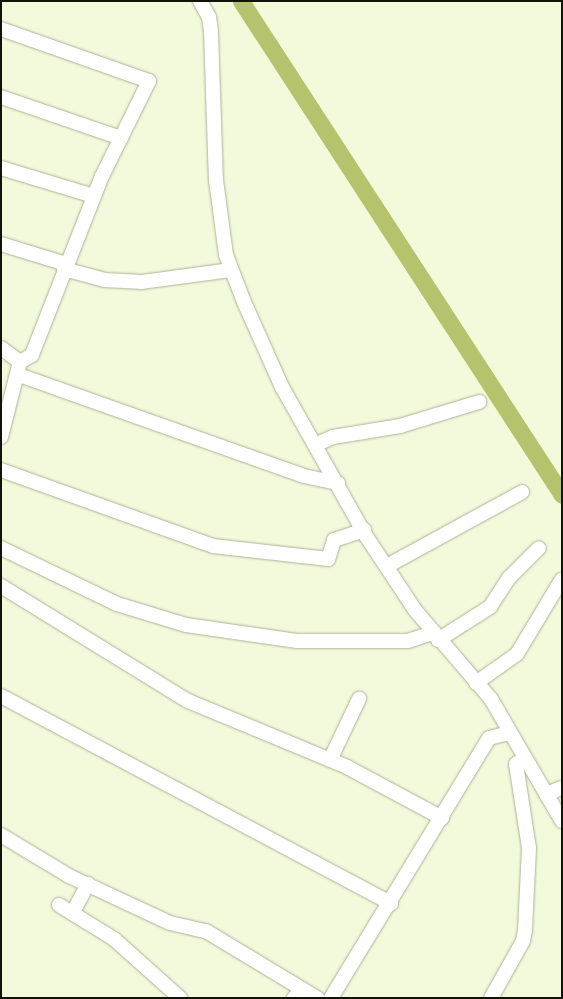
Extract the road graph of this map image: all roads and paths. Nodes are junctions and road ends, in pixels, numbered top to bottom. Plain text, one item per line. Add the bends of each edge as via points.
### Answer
1 (200, 1) edge
2 (1, 29) edge
3 (1, 97) edge
4 (121, 138) junction
5 (1, 168) edge
6 (94, 196) junction
7 (1, 244) edge
8 (65, 266) junction
9 (231, 270) junction
10 (1, 348) edge
11 (19, 368) junction
12 (479, 402) dead end
13 (1, 437) edge
14 (317, 444) junction
15 (1, 470) edge
16 (338, 483) junction
17 (522, 492) dead end
18 (364, 530) junction
19 (1, 548) edge
20 (539, 548) dead end
21 (387, 566) junction
22 (562, 580) edge
23 (1, 586) edge
24 (436, 636) junction
25 (476, 683) junction
26 (1, 696) edge
27 (359, 699) dead end
28 (509, 732) junction
29 (525, 758) junction
30 (330, 760) junction
31 (562, 788) edge
32 (546, 794) junction
33 (442, 818) junction
34 (562, 821) edge
35 (1, 835) edge
36 (88, 884) junction
37 (391, 903) junction
38 (59, 905) dead end
39 (73, 912) junction
40 (298, 993) edge
41 (180, 998) edge
42 (317, 998) edge
43 (331, 998) edge
44 (491, 998) edge

1 - 9 street via 209,17 216,180 226,255
2 - 4 street via 149,81
3 - 4 street
4 - 6 street
5 - 6 street
6 - 8 street
7 - 8 street
8 - 9 street via 105,280 142,282
8 - 11 street via 32,356
9 - 14 street via 282,386
10 - 11 street
11 - 13 street
11 - 16 street via 304,476
12 - 14 street via 400,426 333,437
14 - 16 street
15 - 18 street via 213,546 328,559 334,540
16 - 18 street
17 - 21 street
18 - 21 street
19 - 24 street via 117,604 186,625 297,640 408,641
20 - 24 street via 509,578 490,607
21 - 24 street
22 - 25 street via 517,654
23 - 30 street via 121,663 188,701
24 - 25 street
25 - 28 street via 491,699
26 - 37 street
27 - 30 street
28 - 29 street
28 - 33 street via 489,738
29 - 32 street
29 - 44 street via 516,764 529,848 524,942
30 - 33 street
31 - 32 street
32 - 34 street
33 - 37 street
35 - 36 street
36 - 39 street
36 - 40 street via 170,923 206,931
37 - 43 street
38 - 39 street
39 - 41 street via 114,939
40 - 42 street

